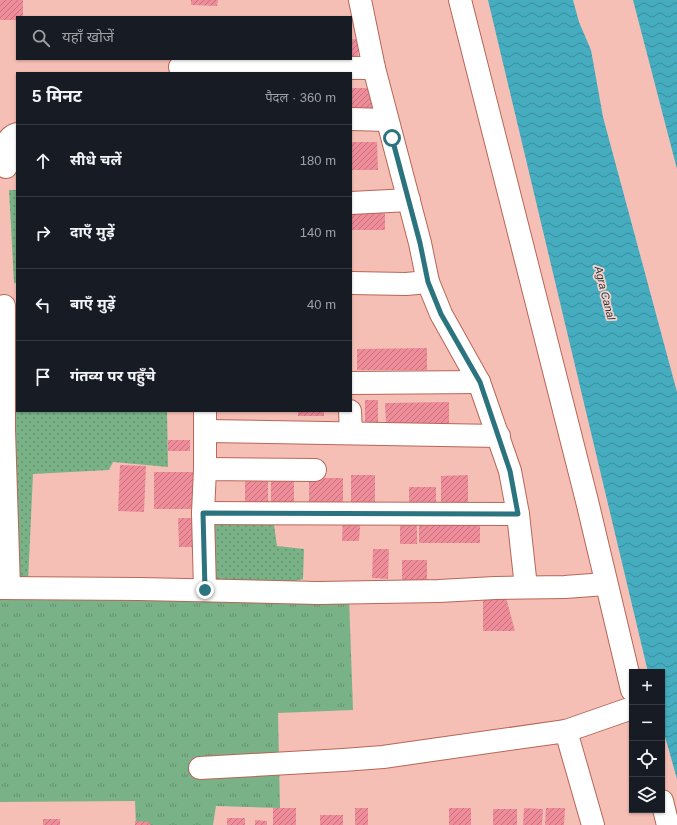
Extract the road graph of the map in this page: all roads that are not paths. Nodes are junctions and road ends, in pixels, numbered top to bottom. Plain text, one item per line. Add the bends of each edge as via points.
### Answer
1 (360, 0) edge
2 (460, 0) edge
3 (358, 25) edge
4 (180, 67) dead end
5 (374, 68) junction
6 (352, 119) edge
7 (388, 120) junction
8 (16, 134) edge
9 (6, 167) dead end
10 (409, 200) junction
11 (352, 202) edge
12 (428, 282) junction
13 (352, 284) edge
14 (4, 306) dead end
15 (480, 382) junction
16 (352, 383) edge
17 (350, 412) edge
18 (206, 421) edge
19 (351, 433) junction
20 (499, 436) junction
21 (205, 469) junction
22 (315, 470) dead end
23 (3, 484) edge
24 (203, 513) junction
25 (518, 514) junction
26 (606, 584) junction
27 (526, 587) junction
28 (5, 588) edge
29 (205, 590) junction
30 (629, 678) edge
31 (629, 709) edge
32 (566, 731) junction
33 (200, 768) dead end
34 (665, 813) edge
35 (593, 825) edge
36 (668, 825) edge

1 - 3 street
2 - 26 street
3 - 5 street
4 - 5 street
5 - 7 street
6 - 7 street
7 - 10 street
8 - 9 street via 8,140
10 - 11 street
10 - 12 street
12 - 13 street
12 - 15 street via 441,314
14 - 23 street
15 - 16 street
15 - 20 street
17 - 19 street
18 - 19 street
18 - 21 street
19 - 20 street
20 - 25 street via 510,471
21 - 22 street
21 - 24 street
23 - 28 street
24 - 25 street
24 - 29 street
25 - 27 street
26 - 27 street
26 - 30 street
27 - 29 street via 318,593
28 - 29 street
31 - 32 street
32 - 33 street via 383,757
32 - 35 street
34 - 36 street

